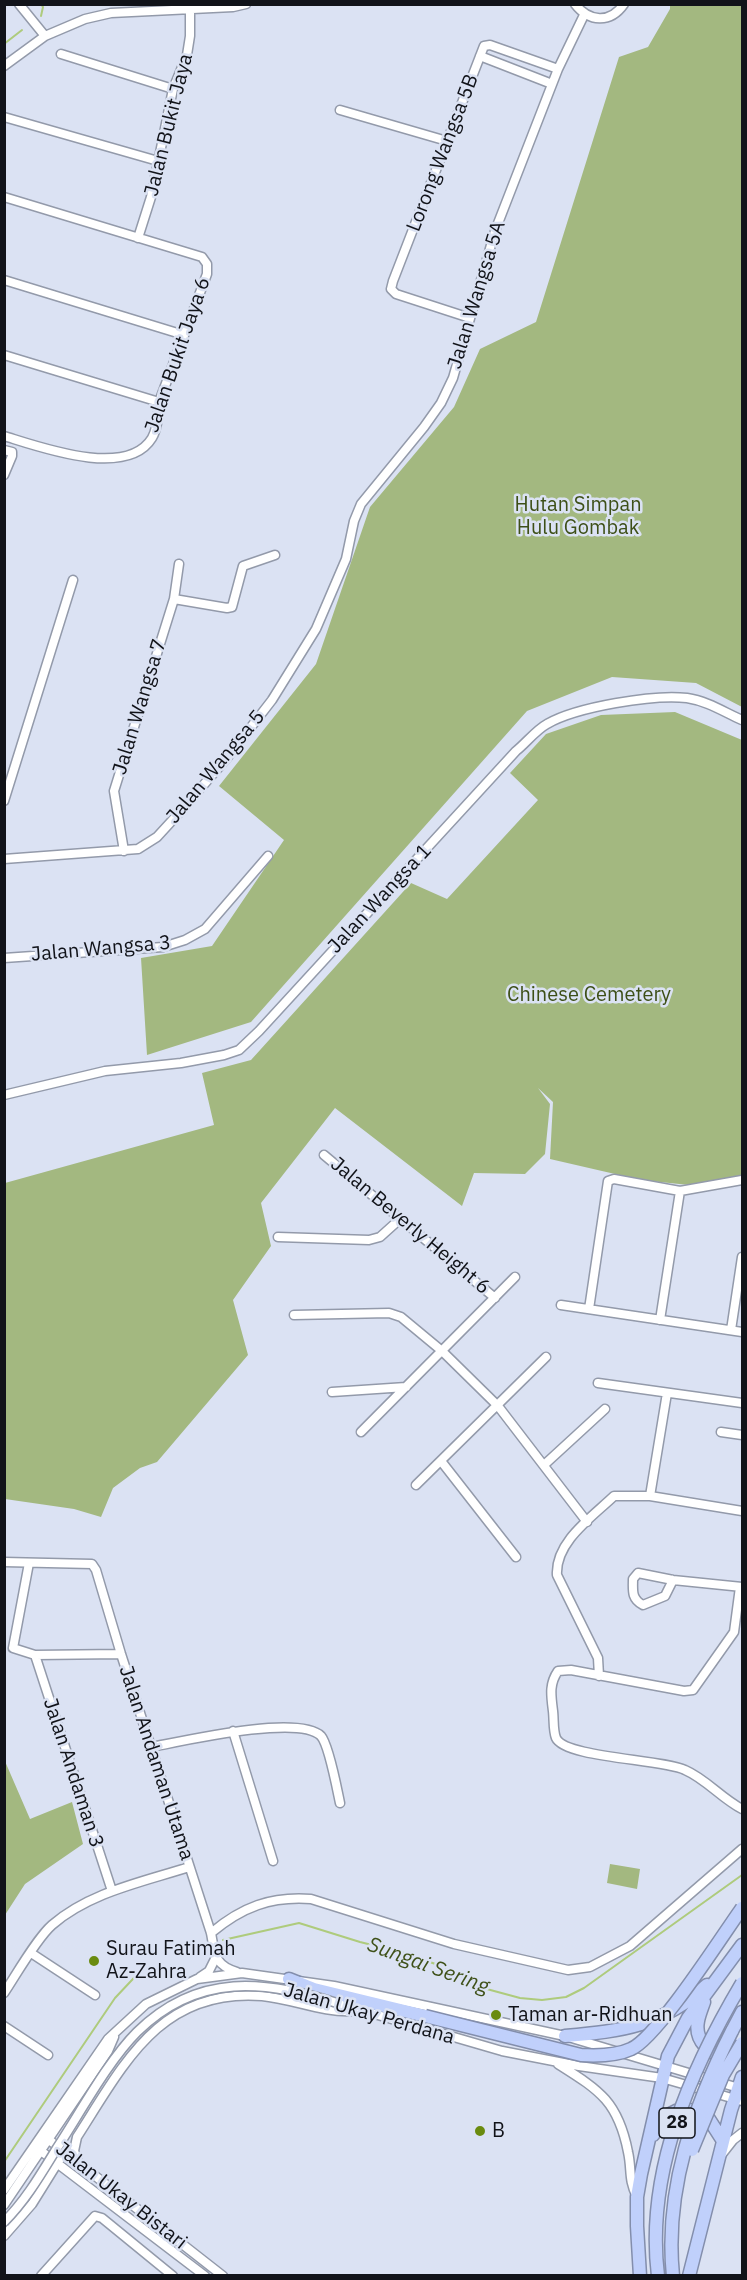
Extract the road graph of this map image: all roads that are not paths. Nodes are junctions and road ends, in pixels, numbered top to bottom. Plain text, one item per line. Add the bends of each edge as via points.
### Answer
1 (19, 4) edge
2 (246, 4) edge
3 (575, 4) edge
4 (624, 4) edge
5 (190, 10) junction
6 (584, 15) junction
7 (45, 36) junction
8 (61, 54) dead end
9 (480, 56) junction
10 (4, 66) edge
11 (558, 69) junction
12 (552, 84) junction
13 (173, 90) junction
14 (340, 110) dead end
15 (4, 117) edge
16 (447, 141) junction
17 (158, 161) junction
18 (4, 197) edge
19 (138, 238) junction
20 (4, 280) edge
21 (470, 318) junction
22 (184, 335) junction
23 (4, 355) edge
24 (159, 402) junction
25 (4, 436) edge
26 (4, 450) edge
27 (4, 475) edge
28 (275, 555) dead end
29 (346, 559) joint
30 (179, 564) dead end
31 (73, 580) dead end
32 (174, 599) junction
33 (742, 720) edge
34 (4, 801) edge
35 (124, 851) junction
36 (268, 856) dead end
37 (4, 859) edge
38 (4, 958) edge
39 (4, 1095) edge
40 (324, 1155) dead end
41 (742, 1179) edge
42 (680, 1191) junction
43 (400, 1219) junction
44 (278, 1237) dead end
45 (742, 1261) edge
46 (516, 1277) dead end
47 (495, 1298) junction
48 (561, 1305) dead end
49 (589, 1309) junction
50 (294, 1315) dead end
51 (660, 1320) junction
52 (731, 1330) junction
53 (742, 1332) edge
54 (442, 1351) junction
55 (546, 1357) dead end
56 (598, 1383) dead end
57 (406, 1387) junction
58 (332, 1392) dead end
59 (667, 1393) junction
60 (742, 1403) edge
61 (498, 1406) junction
62 (605, 1409) dead end
63 (361, 1432) dead end
64 (721, 1432) dead end
65 (742, 1435) edge
66 (441, 1461) junction
67 (544, 1465) junction
68 (416, 1485) dead end
69 (650, 1496) junction
70 (742, 1511) edge
71 (587, 1522) junction
72 (516, 1557) dead end
73 (4, 1562) edge
74 (29, 1563) junction
75 (673, 1580) junction
76 (741, 1587) edge
77 (121, 1654) junction
78 (35, 1655) junction
79 (599, 1676) junction
80 (233, 1731) junction
81 (152, 1747) junction
82 (340, 1803) dead end
83 (742, 1809) edge
84 (742, 1849) edge
85 (273, 1861) dead end
86 (189, 1867) junction
87 (112, 1891) junction
88 (742, 1908) edge
89 (211, 1933) junction
90 (742, 1945) edge
91 (31, 1953) junction
92 (216, 1957) junction
93 (724, 1968) junction
94 (242, 1973) junction
95 (289, 1978) junction
96 (197, 1979) junction
97 (742, 1983) edge
98 (4, 1993) edge
99 (707, 1994) junction
100 (95, 1995) dead end
101 (359, 2011) junction
102 (742, 2012) edge
103 (4, 2026) edge
104 (117, 2032) junction
105 (565, 2036) junction
106 (742, 2043) edge
107 (742, 2053) edge
108 (48, 2055) dead end
109 (552, 2060) junction
110 (664, 2071) junction
111 (740, 2091) edge
112 (742, 2133) edge
113 (77, 2137) junction
114 (48, 2139) junction
115 (723, 2141) junction
116 (648, 2144) junction
117 (41, 2151) junction
118 (65, 2152) junction
119 (719, 2158) junction
120 (78, 2161) junction
121 (58, 2163) junction
122 (48, 2178) junction
123 (82, 2182) junction
124 (678, 2183) junction
125 (4, 2190) edge
126 (637, 2197) junction
127 (4, 2205) edge
128 (4, 2222) edge
129 (4, 2236) edge
130 (41, 2276) edge
131 (173, 2276) edge
132 (205, 2276) edge
133 (223, 2276) edge
134 (640, 2276) edge
135 (658, 2276) edge
136 (673, 2276) edge
137 (689, 2276) edge

1 - 7 street
2 - 5 street
3 - 6 street
4 - 6 street via 605,18
5 - 7 street via 111,13
5 - 13 street, Jalan Bukit Jaya via 187,55
6 - 11 street, Jalan Wangsa 5A
7 - 10 street
8 - 13 street
9 - 11 street via 484,46 490,45
9 - 12 street, Lorong Wangsa 5B
9 - 16 street, Lorong Wangsa 5B
11 - 12 street, Jalan Wangsa 5A
12 - 21 street, Jalan Wangsa 5A via 495,231
13 - 17 street, Jalan Bukit Jaya
14 - 16 street
15 - 17 street
16 - 21 street, Lorong Wangsa 5B via 392,289 396,294
17 - 19 street, Jalan Bukit Jaya
18 - 19 street
19 - 22 street, Jalan Bukit Jaya 6 via 202,257 207,264 207,274
20 - 22 street
21 - 29 street, Jalan Wangsa 5A via 453,378 441,403 361,504
22 - 24 street, Jalan Bukit Jaya 6
23 - 24 street
24 - 25 street, Jalan Bukit Jaya 6 via 152,438 129,456 86,457
26 - 27 street via 12,452
28 - 32 street via 243,566 232,607
29 - 35 street, Jalan Wangsa 5 via 316,628 272,700 157,837 138,849
30 - 32 street, Jalan Wangsa 7
31 - 34 street
32 - 35 street, Jalan Wangsa 7 via 114,791
33 - 39 street, Jalan Wangsa 1 via 686,698 621,703 547,724 516,752 239,1050 206,1059 105,1071
35 - 37 street, Jalan Wangsa 5
36 - 38 street, Jalan Wangsa 3 via 205,929 185,940 163,947
40 - 43 street, Jalan Beverly Height 6
41 - 42 street
42 - 49 street via 608,1181
42 - 51 street
43 - 44 street via 380,1237 369,1240
43 - 47 street, Jalan Beverly Height 6
45 - 52 street
46 - 47 street
47 - 54 street
48 - 49 street
49 - 51 street
50 - 54 street via 389,1313 401,1317
51 - 52 street
52 - 53 street
54 - 57 street
54 - 61 street
55 - 61 street
56 - 59 street
57 - 58 street
57 - 63 street
59 - 60 street
59 - 69 street
61 - 66 street
61 - 67 street
62 - 67 street
64 - 65 street
66 - 68 street
66 - 72 street
67 - 71 street
69 - 70 street
69 - 71 street via 614,1497
71 - 79 street via 561,1550 556,1563 557,1575 598,1658
73 - 74 street
74 - 77 street via 92,1564
74 - 78 street via 12,1644 17,1650
75 - 75 street via 639,1573 633,1579 636,1602 643,1605 664,1596
75 - 76 street
76 - 79 street via 734,1632 693,1690
77 - 78 street, Jalan Andaman Utama
77 - 81 street, Jalan Andaman Utama
78 - 87 street, Jalan Andaman 3
79 - 83 street via 558,1671 552,1680 556,1738 561,1745 683,1769
80 - 81 street
80 - 82 street via 296,1728 321,1737
80 - 85 street
81 - 86 street, Jalan Andaman Utama
84 - 89 street via 630,1946 590,1967 568,1970 454,1944 311,1899 256,1905 230,1917
86 - 87 street
86 - 89 street, Jalan Andaman Utama
87 - 91 street via 52,1925
88 - 95 highway, bridge via 649,2035 632,2049 603,2056 537,2045 314,1989
89 - 92 street, Jalan Andaman Utama
90 - 93 highway
91 - 98 street
91 - 100 street
92 - 94 street via 221,1964
92 - 96 street via 209,1971
93 - 99 highway
93 - 105 highway via 690,2000 665,2016 619,2030
94 - 95 street, Jalan Ukay Perdana
94 - 96 street, Jalan Ukay Perdana
95 - 105 street, Jalan Ukay Perdana
96 - 104 street, Jalan Ukay Perdana via 146,2004
97 - 135 highway, 28, bridge via 701,2059 674,2132 659,2207
99 - 107 highway via 698,2022 701,2041 711,2052 727,2057
99 - 110 highway via 688,2018
101 - 109 street, Jalan Ukay Perdana via 502,2051
101 - 113 street via 338,2012 255,1996 234,1996 184,2011 146,2037 129,2056
101 - 128 street, Jalan Ukay Perdana, bridge via 291,1990 264,1986 237,1985 177,2002 136,2033 115,2058 29,2193
102 - 124 highway, 28, bridge via 702,2094
103 - 108 street
104 - 114 street
104 - 125 street, Jalan Ukay Perdana via 102,2047
105 - 110 street, Jalan Ukay Perdana
106 - 124 highway, bridge via 723,2075
109 - 110 street, Jalan Ukay Perdana
109 - 126 street via 590,2084 615,2112 629,2155 630,2184
110 - 111 street
110 - 116 highway
111 - 115 highway
112 - 119 street
113 - 118 street
113 - 120 street via 74,2151
114 - 117 street
114 - 118 street, Jalan Ukay Bistari
115 - 116 highway via 707,2116 687,2109 666,2116
115 - 119 highway
116 - 126 highway
117 - 121 street, Jalan Ukay Bistari
117 - 127 street
118 - 120 street, Jalan Ukay Bistari
118 - 121 street
119 - 137 highway
120 - 133 street, Jalan Ukay Bistari
121 - 122 street
121 - 123 street, Jalan Ukay Bistari
122 - 123 street via 67,2174
122 - 129 street
123 - 132 street, Jalan Ukay Bistari
124 - 136 highway, 28, bridge via 671,2237
126 - 134 highway
130 - 131 street via 95,2216

